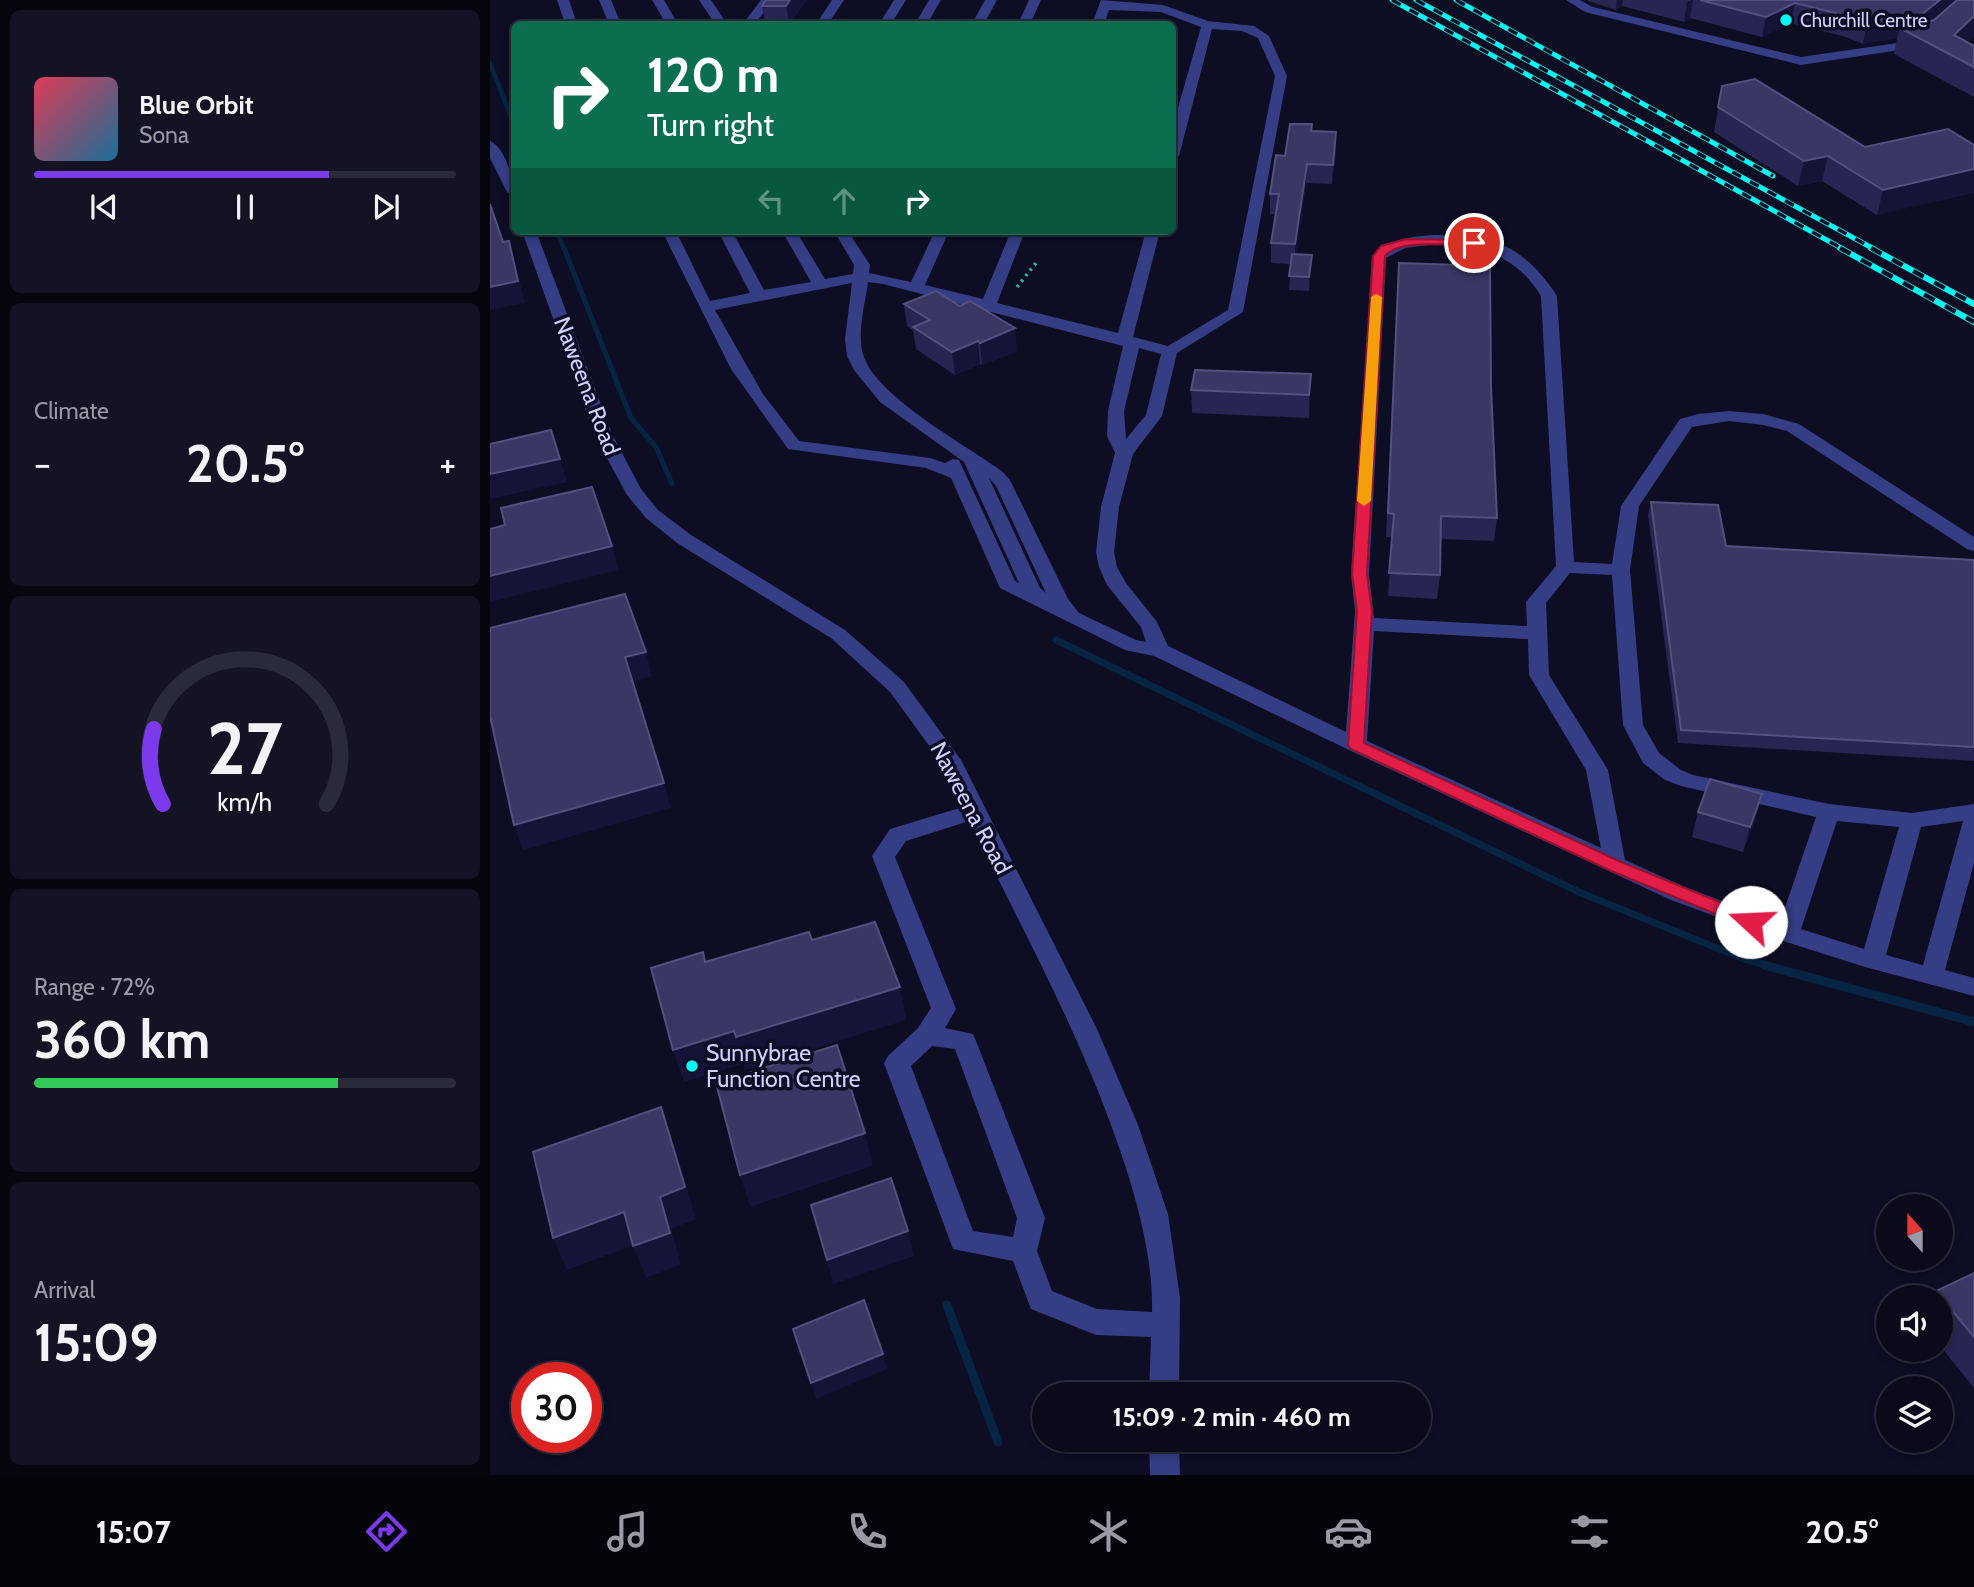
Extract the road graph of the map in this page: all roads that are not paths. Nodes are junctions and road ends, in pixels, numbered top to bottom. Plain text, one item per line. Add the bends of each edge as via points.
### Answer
1 (563, 0) edge
2 (605, 0) edge
3 (658, 0) edge
4 (705, 0) edge
5 (767, 0) edge
6 (838, 0) edge
7 (900, 0) edge
8 (935, 0) edge
9 (991, 0) edge
10 (1035, 0) edge
11 (1572, 0) edge
12 (1106, 3) edge
13 (569, 21) edge
14 (614, 21) edge
15 (670, 21) edge
16 (719, 21) edge
17 (751, 21) edge
18 (824, 21) edge
19 (887, 21) edge
20 (923, 21) edge
21 (980, 21) edge
22 (1025, 21) edge
23 (1099, 21) edge
24 (1207, 25) junction
25 (1931, 32) edge
26 (1176, 141) edge
27 (490, 145) edge
28 (511, 185) edge
29 (530, 235) edge
30 (671, 235) edge
31 (727, 235) edge
32 (791, 235) edge
33 (844, 235) edge
34 (940, 235) edge
35 (1016, 235) edge
36 (1152, 235) edge
37 (861, 277) junction
38 (820, 284) junction
39 (916, 288) junction
40 (759, 296) junction
41 (706, 307) junction
42 (988, 307) junction
43 (1128, 342) junction
44 (1170, 351) junction
45 (926, 425) junction
46 (965, 453) junction
47 (1124, 453) junction
48 (958, 475) junction
49 (1974, 545) edge
50 (1565, 567) junction
51 (1620, 570) junction
52 (1046, 606) junction
53 (1079, 621) junction
54 (1364, 624) junction
55 (1537, 633) junction
56 (1159, 650) junction
57 (1539, 675) junction
58 (1356, 745) junction
59 (1604, 807) junction
60 (975, 811) junction
61 (1829, 812) junction
62 (1974, 812) edge
63 (1912, 821) junction
64 (1974, 821) edge
65 (1971, 846) edge
66 (1615, 866) junction
67 (1788, 934) junction
68 (1872, 961) junction
69 (1932, 976) junction
70 (1974, 988) edge
71 (927, 1035) junction
72 (1023, 1251) junction
73 (1165, 1325) junction
74 (1164, 1382) edge
75 (1164, 1452) edge
76 (1165, 1475) edge

1 - 13 street
2 - 14 street
3 - 15 street
4 - 16 street
5 - 17 street
6 - 18 street
7 - 19 street
8 - 20 street
9 - 21 street
10 - 22 street
11 - 25 street via 1589,10 1801,61 1906,45
12 - 23 street
12 - 24 street via 1163,9
24 - 26 street
24 - 44 street via 1258,32 1281,76 1235,312
27 - 28 street
29 - 60 street, Naweena Road via 603,433 633,491 652,514 684,539 838,634 897,687 950,760
30 - 41 street
31 - 40 street
32 - 38 street
33 - 37 street via 862,265
34 - 39 street
35 - 42 street
36 - 43 street
37 - 38 street
37 - 39 street
37 - 45 street via 854,322 855,356 886,398
38 - 40 street
39 - 42 street
40 - 41 street
41 - 48 street via 754,397 794,445 930,463
42 - 43 street
43 - 44 street
43 - 47 street via 1115,430
44 - 47 street via 1154,416
45 - 46 street
45 - 48 street
46 - 52 street via 979,470 1034,594
46 - 53 street via 997,476 1062,607
47 - 56 street via 1104,552 1117,585 1150,626
48 - 52 street via 1007,584
49 - 51 street via 1797,428 1766,420 1708,417 1682,426 1630,506
50 - 51 street
50 - 54 street via 1546,290 1508,255 1488,245 1395,244 1379,256 1360,574
50 - 55 street via 1536,603
51 - 61 street via 1633,725 1651,758 1660,768 1689,781
52 - 53 street
53 - 56 street via 1132,646
54 - 55 street
54 - 58 street
55 - 57 street
56 - 58 street
57 - 59 street via 1597,771
57 - 59 street via 1543,703
58 - 66 street
59 - 66 street
60 - 71 street via 898,835 883,856 944,1009
60 - 73 street, Naweena Road via 1085,1028 1125,1125 1154,1214 1166,1298
61 - 63 street
61 - 67 street
62 - 63 street
63 - 68 street
64 - 65 street
65 - 69 street
66 - 67 street
67 - 68 street
68 - 69 street
69 - 70 street
71 - 72 street via 964,1041 1031,1218
71 - 72 street via 897,1063 962,1241
72 - 73 street via 1041,1300 1096,1322
73 - 74 street, Naweena Road
75 - 76 street

